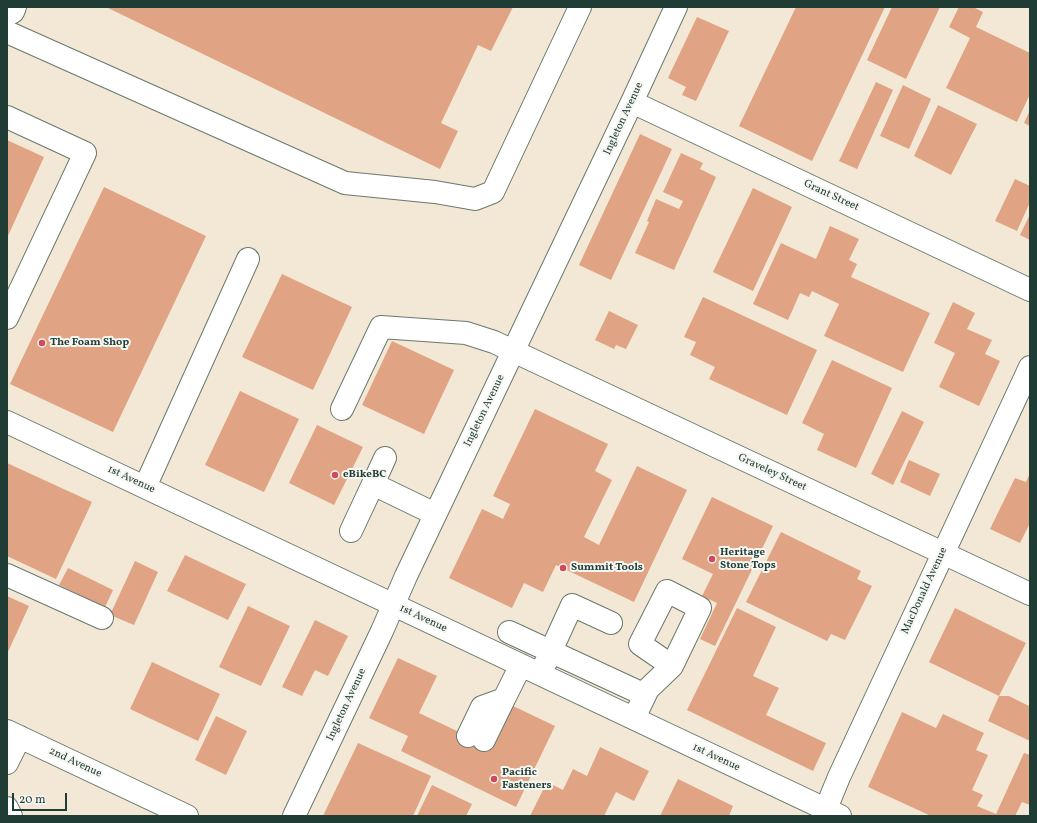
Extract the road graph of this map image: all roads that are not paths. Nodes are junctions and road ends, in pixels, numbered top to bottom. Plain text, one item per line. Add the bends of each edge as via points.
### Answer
1 (16, 7) edge
2 (580, 7) edge
3 (676, 7) edge
4 (7, 16) edge
5 (7, 32) edge
6 (632, 102) junction
7 (7, 117) edge
8 (248, 259) dead end
9 (1030, 290) edge
10 (7, 318) edge
11 (514, 351) junction
12 (1030, 367) edge
13 (342, 409) dead end
14 (7, 422) edge
15 (384, 458) dead end
16 (373, 484) junction
17 (145, 487) junction
18 (435, 514) junction
19 (351, 531) dead end
20 (943, 553) junction
21 (7, 574) edge
22 (1030, 594) edge
23 (394, 604) junction
24 (102, 618) dead end
25 (611, 623) dead end
26 (509, 632) dead end
27 (550, 651) junction
28 (672, 666) dead end
29 (530, 670) junction
30 (645, 695) junction
31 (634, 718) junction
32 (13, 734) edge
33 (476, 738) dead end
34 (7, 763) edge
35 (7, 808) edge
36 (829, 814) edge
37 (11, 816) edge
38 (187, 816) edge
39 (294, 816) edge

1 - 4 street
2 - 5 street via 493,192 475,200 435,192 345,183
3 - 6 street, Ingleton Avenue
6 - 9 street, Grant Street
6 - 11 street, Ingleton Avenue
7 - 10 street via 85,153
8 - 17 street
11 - 13 street, Graveley Street via 466,333 381,327
11 - 18 street, Ingleton Avenue
11 - 20 street, Graveley Street
12 - 20 street, MacDonald Avenue
14 - 17 street, 1st Avenue
15 - 16 street
16 - 18 street
16 - 19 street
17 - 23 street, 1st Avenue
18 - 23 street, Ingleton Avenue
20 - 22 street, Graveley Street
20 - 36 street, MacDonald Avenue via 839,776
21 - 24 street
23 - 29 street, 1st Avenue
23 - 39 street, Ingleton Avenue
25 - 27 street via 572,605
26 - 27 street
27 - 29 street
27 - 30 street
28 - 30 street
29 - 31 street, 1st Avenue
29 - 33 street via 504,699
30 - 31 street
31 - 36 street, 1st Avenue
32 - 34 street
32 - 38 street, 2nd Avenue
35 - 37 street

